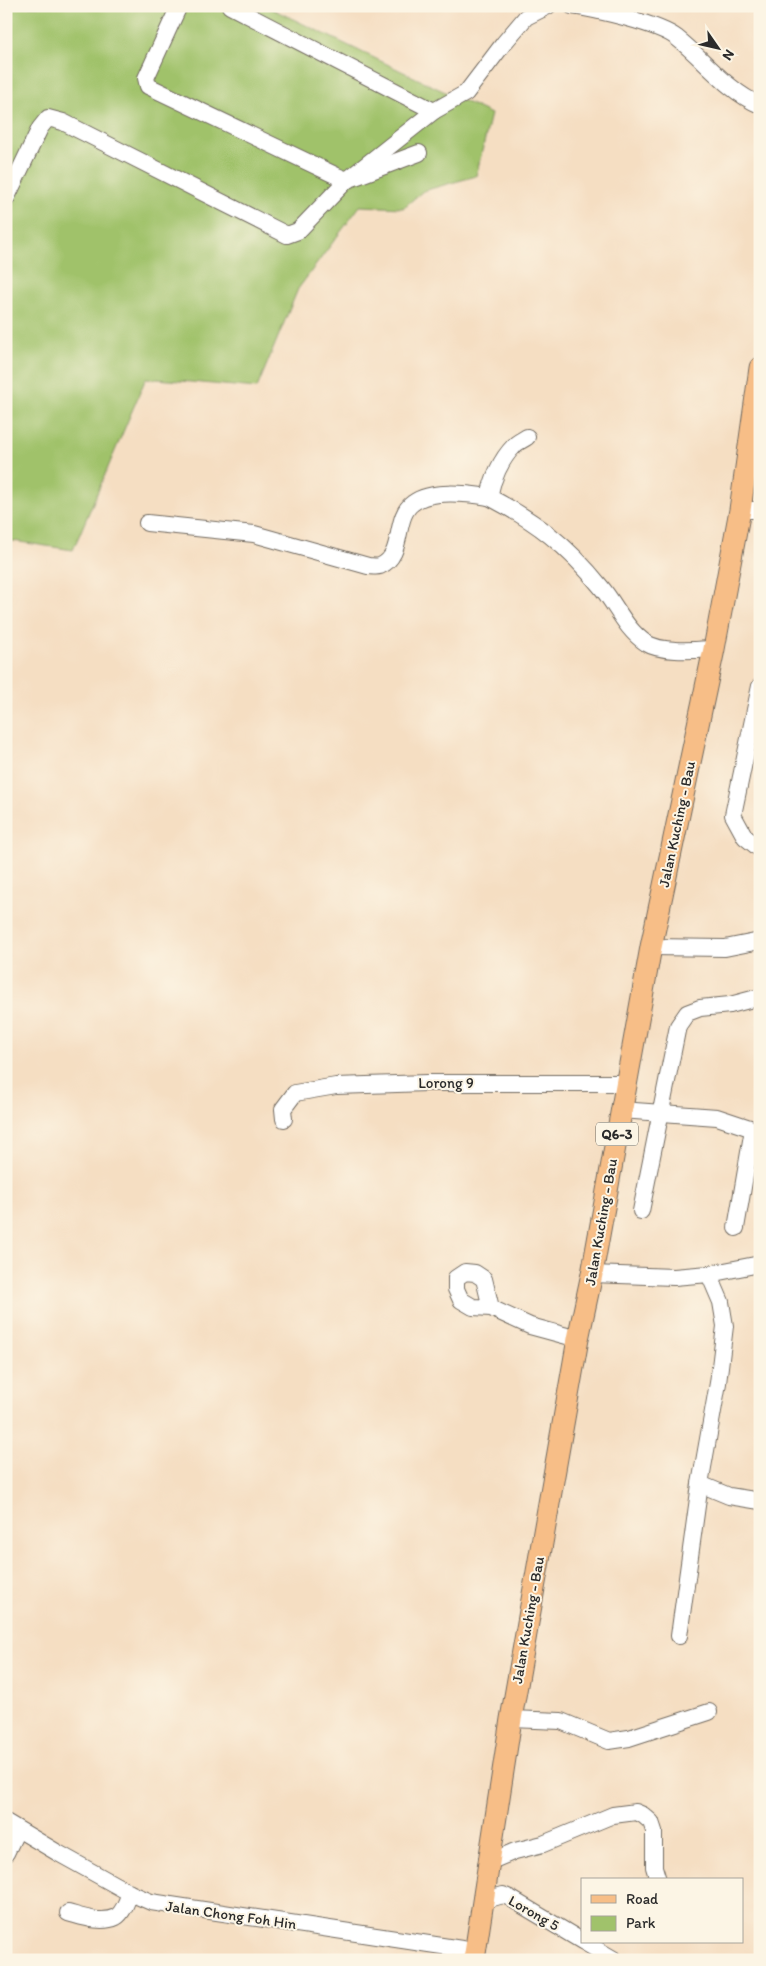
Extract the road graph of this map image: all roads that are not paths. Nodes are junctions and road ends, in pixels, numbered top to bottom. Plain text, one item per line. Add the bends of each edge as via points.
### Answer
1 (178, 6) edge
2 (230, 6) edge
3 (548, 6) edge
4 (572, 6) edge
5 (760, 105) edge
6 (434, 110) junction
7 (419, 153) dead end
8 (347, 180) junction
9 (6, 199) edge
10 (760, 368) edge
11 (527, 437) dead end
12 (489, 497) junction
13 (750, 510) edge
14 (147, 523) dead end
15 (714, 649) junction
16 (760, 686) edge
17 (760, 849) edge
18 (760, 941) edge
19 (651, 947) junction
20 (760, 997) edge
21 (627, 1084) junction
22 (621, 1110) junction
23 (660, 1114) junction
24 (284, 1119) dead end
25 (756, 1129) edge
26 (642, 1211) dead end
27 (736, 1228) dead end
28 (760, 1264) edge
29 (592, 1274) junction
30 (709, 1274) junction
31 (491, 1308) dead end
32 (578, 1339) junction
33 (700, 1484) junction
34 (760, 1501) edge
35 (679, 1636) dead end
36 (708, 1712) dead end
37 (511, 1718) junction
38 (12, 1826) edge
39 (6, 1853) edge
40 (489, 1862) junction
41 (657, 1878) edge
42 (130, 1893) junction
43 (483, 1901) junction
44 (68, 1913) dead end
45 (581, 1941) edge
46 (587, 1944) edge
47 (475, 1955) edge
48 (615, 1960) edge

1 - 8 street via 146,78 148,86
2 - 6 street
3 - 6 street via 526,17 466,93
4 - 5 street via 653,25 676,37 745,99
6 - 8 street
7 - 8 street
8 - 9 street via 298,231 287,235 63,122 48,118
10 - 13 main road, Jalan Kuching - Bau / Q6-3
11 - 12 street via 514,446 502,463 492,482
12 - 14 street via 456,492 413,503 405,512 393,554 380,566 368,566 254,534
12 - 15 street via 520,513 571,552 602,588 629,628 648,644 668,649
13 - 15 main road, Jalan Kuching - Bau / Q6-3
15 - 19 main road, Jalan Kuching - Bau / Q6-3
16 - 17 street via 733,816 745,837
18 - 19 street via 725,948
19 - 21 main road, Jalan Kuching - Bau / Q6-3
20 - 23 street via 687,1013 678,1026
21 - 22 main road, Jalan Kuching - Bau / Q6-3
21 - 24 street, Lorong 9 via 427,1082 336,1086 295,1093 283,1109
22 - 23 street
22 - 29 main road, Jalan Kuching - Bau / Q6-3
23 - 25 street via 717,1117
23 - 26 street
25 - 27 street
28 - 30 street
29 - 30 street via 674,1277
29 - 32 main road, Jalan Kuching - Bau / Q6-3
30 - 33 street via 721,1302 724,1326 718,1383
31 - 32 street via 530,1326
32 - 37 main road, Jalan Kuching - Bau / Q6-3
33 - 34 street via 729,1496
33 - 35 street
36 - 37 street via 629,1738 609,1741 561,1721
37 - 40 main road, Jalan Kuching - Bau / Q6-3
38 - 39 street
38 - 42 street, Jalan Chong Foh Hin
40 - 41 street via 613,1815 636,1812 651,1822 654,1831 654,1867
40 - 43 main road, Jalan Kuching - Bau / Q6-3
42 - 44 street via 116,1917 100,1920
42 - 47 street, Jalan Chong Foh Hin via 177,1908
43 - 45 street, Lorong 5 via 503,1895
43 - 47 main road, Jalan Kuching - Bau / Q6-3
46 - 48 street, Lorong 5

